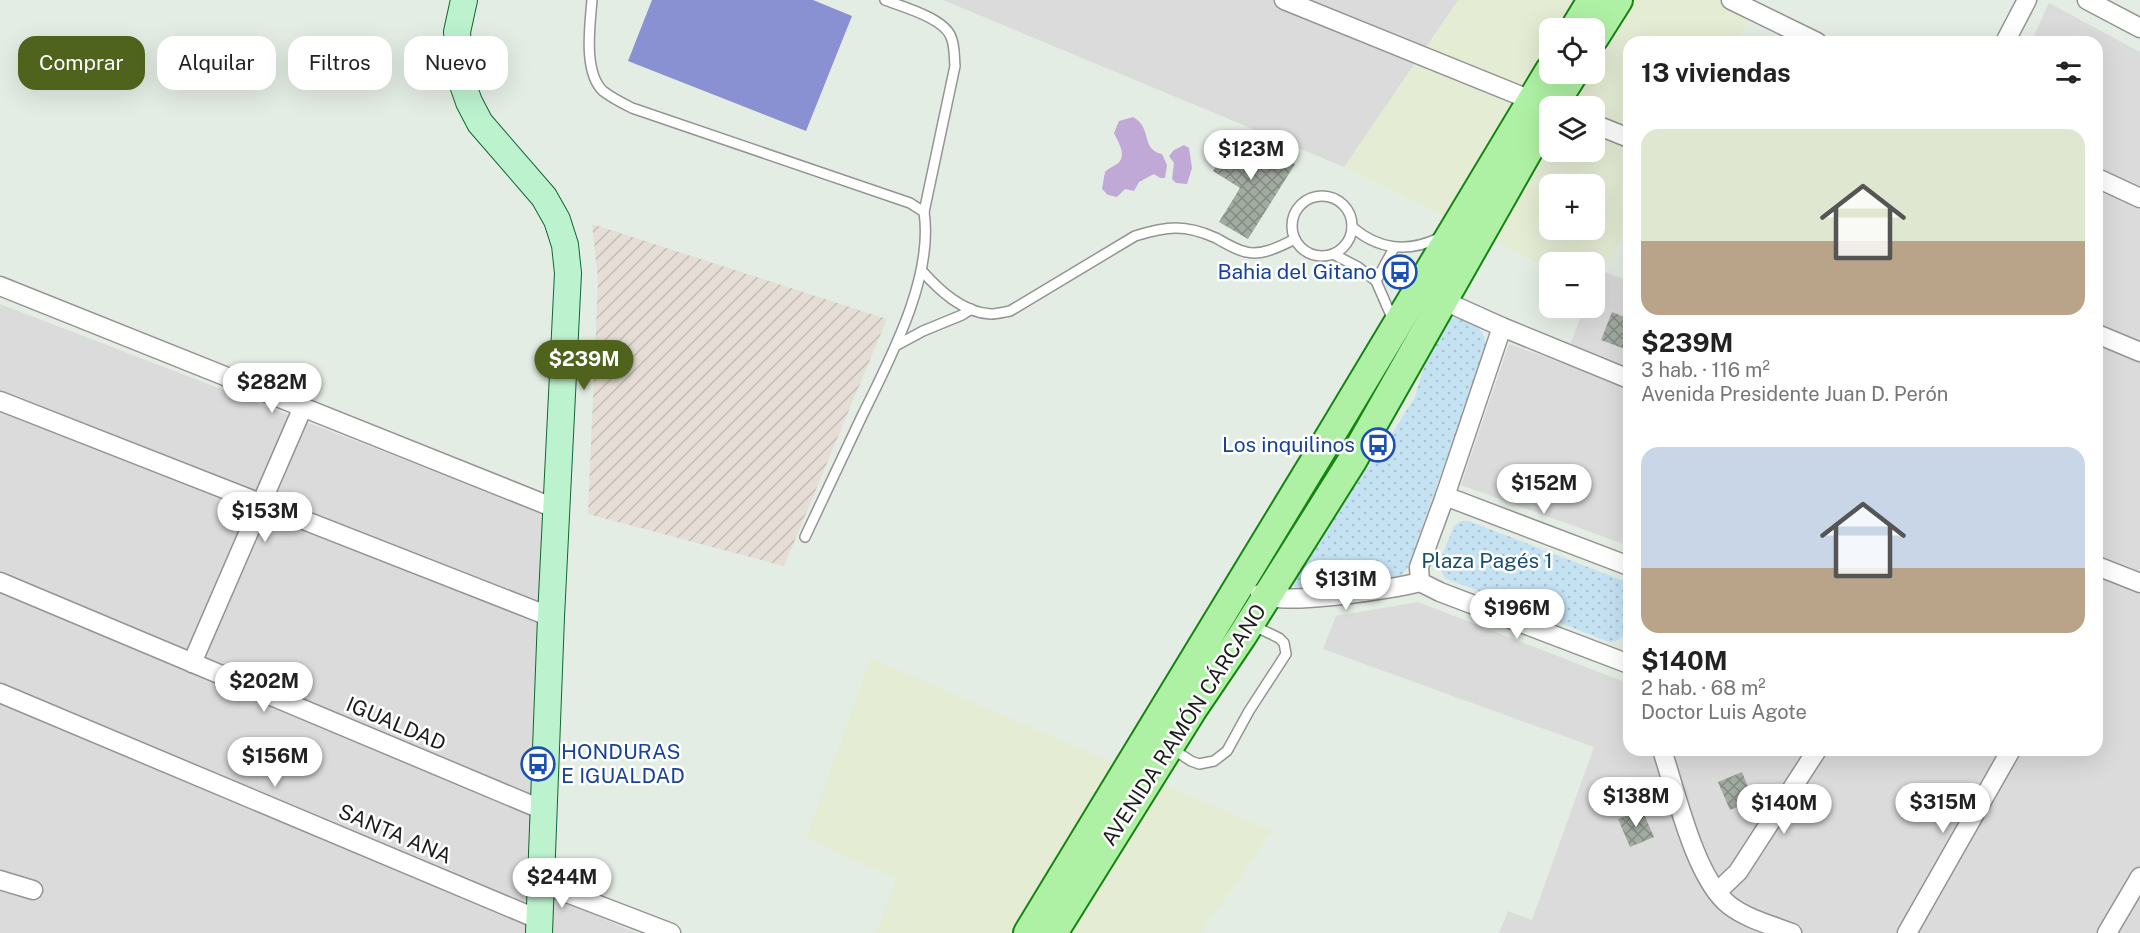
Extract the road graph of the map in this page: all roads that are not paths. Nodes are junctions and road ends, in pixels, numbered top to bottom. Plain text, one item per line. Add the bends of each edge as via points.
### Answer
1 (464, 0) edge
2 (592, 0) edge
3 (885, 0) edge
4 (1284, 0) edge
5 (1592, 0) edge
6 (1618, 0) edge
7 (1731, 0) edge
8 (2027, 0) edge
9 (2087, 0) edge
10 (1581, 18) edge
11 (1605, 21) edge
12 (2140, 28) edge
13 (1805, 36) edge
14 (2008, 36) edge
15 (1564, 84) edge
16 (1553, 96) edge
17 (1539, 104) edge
18 (1539, 113) edge
19 (1539, 116) edge
20 (1605, 128) edge
21 (1623, 136) edge
22 (2103, 181) edge
23 (2140, 198) edge
24 (924, 212) junction
25 (1352, 227) junction
26 (1452, 232) junction
27 (1295, 239) junction
28 (1394, 248) junction
29 (1333, 254) junction
30 (921, 271) junction
31 (1376, 281) junction
32 (0, 286) edge
33 (1442, 300) junction
34 (971, 309) junction
35 (1396, 327) junction
36 (1502, 327) junction
37 (2103, 337) edge
38 (897, 345) junction
39 (2140, 352) edge
40 (1623, 377) edge
41 (0, 402) edge
42 (303, 407) junction
43 (1335, 428) junction
44 (1445, 496) junction
45 (262, 503) junction
46 (557, 509) junction
47 (805, 537) dead end
48 (1623, 565) edge
49 (2103, 568) edge
50 (1241, 581) junction
51 (0, 582) edge
52 (1420, 582) junction
53 (2140, 583) edge
54 (1266, 598) junction
55 (551, 617) junction
56 (1250, 624) junction
57 (1623, 662) edge
58 (192, 663) junction
59 (0, 693) edge
60 (1159, 739) junction
61 (1664, 756) edge
62 (1813, 756) edge
63 (2008, 756) edge
64 (543, 810) junction
65 (2140, 877) edge
66 (0, 880) edge
67 (541, 883) junction
68 (33, 890) dead end
69 (1717, 892) junction
70 (539, 926) edge
71 (671, 933) edge
72 (1028, 933) edge
73 (1053, 933) edge
74 (1792, 933) edge
75 (1907, 933) edge
76 (2107, 933) edge

1 - 46 main road via 457,32 462,82 469,102 480,123 544,197 565,245 568,273
2 - 24 lane via 588,42 592,71 602,90 618,101 910,203
3 - 24 lane via 944,26 954,49 955,66
4 - 17 street
5 - 10 main road
6 - 11 main road
7 - 13 street
8 - 14 street
9 - 12 street
15 - 16 main road, AVENIDA RAMÓN CÁRCANO
18 - 26 main road, AVENIDA RAMÓN CÁRCANO
19 - 33 main road, AVENIDA RAMÓN CÁRCANO
20 - 21 street
22 - 23 street
24 - 30 lane
25 - 27 lane via 1347,209 1340,202 1321,196 1311,198 1296,211
25 - 28 lane via 1366,239
25 - 29 lane via 1347,243
26 - 28 lane via 1433,241
26 - 35 main road, AVENIDA RAMÓN CÁRCANO
27 - 29 lane via 1308,252
27 - 34 lane via 1266,251 1247,252 1200,231 1157,229 1135,236 1010,311 991,314
28 - 31 lane
29 - 31 lane
30 - 34 lane via 941,292
30 - 38 lane
31 - 35 lane
32 - 42 street
33 - 36 street
33 - 54 main road, AVENIDA RAMÓN CÁRCANO via 1352,461
34 - 38 lane
35 - 43 main road, AVENIDA RAMÓN CÁRCANO
36 - 40 street
36 - 44 street
37 - 39 street
38 - 47 lane
41 - 45 street
42 - 45 street
42 - 46 street
43 - 50 main road, AVENIDA RAMÓN CÁRCANO
43 - 54 main road via 1327,466 1258,578 1258,588
44 - 48 street
44 - 52 street via 1419,567
45 - 55 street
45 - 58 street
46 - 55 main road
49 - 53 street
50 - 54 street
50 - 60 main road, AVENIDA RAMÓN CÁRCANO
51 - 58 street, IGUALDAD
52 - 54 street via 1399,588
52 - 57 street
54 - 56 main road, AVENIDA RAMÓN CÁRCANO
55 - 64 main road
56 - 60 main road, AVENIDA RAMÓN CÁRCANO
56 - 60 lane via 1279,638 1286,654 1227,751 1214,761 1199,764
58 - 64 street, IGUALDAD
59 - 70 street, SANTA ANA
60 - 72 main road
60 - 73 main road, AVENIDA RAMÓN CÁRCANO
61 - 69 street via 1701,868
62 - 69 street via 1738,872
63 - 75 street
64 - 67 main road
65 - 76 street
66 - 68 street
67 - 70 main road
67 - 71 street
69 - 74 street via 1745,915

